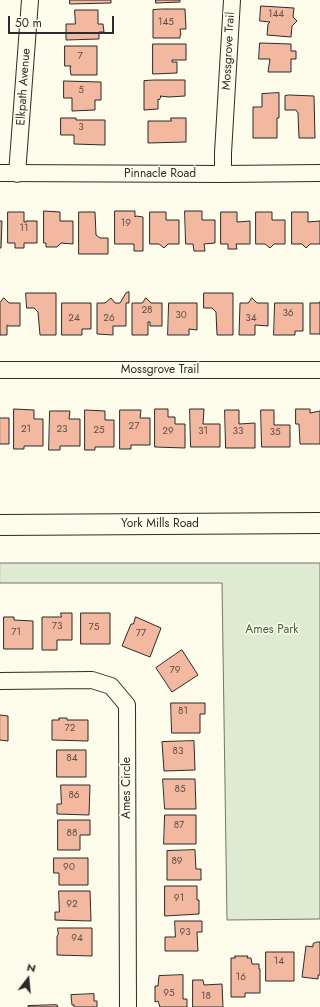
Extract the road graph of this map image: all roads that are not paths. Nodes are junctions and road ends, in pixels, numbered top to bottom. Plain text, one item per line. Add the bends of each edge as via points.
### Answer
1 (30, 0) edge
2 (232, 0) edge
3 (0, 173) edge
4 (320, 173) edge
5 (17, 174) junction
6 (223, 174) junction
7 (0, 370) edge
8 (320, 370) edge
9 (320, 523) edge
10 (0, 525) edge
11 (0, 681) edge
12 (128, 1007) edge

1 - 5 street, Elkpath Avenue
2 - 6 street, Mossgrove Trail
3 - 5 street, Pinnacle Road
4 - 6 street, Pinnacle Road
5 - 6 street, Pinnacle Road
7 - 8 street, Mossgrove Trail
9 - 10 main road, York Mills Road
11 - 12 street, Ames Circle via 92,680 112,686 127,706

